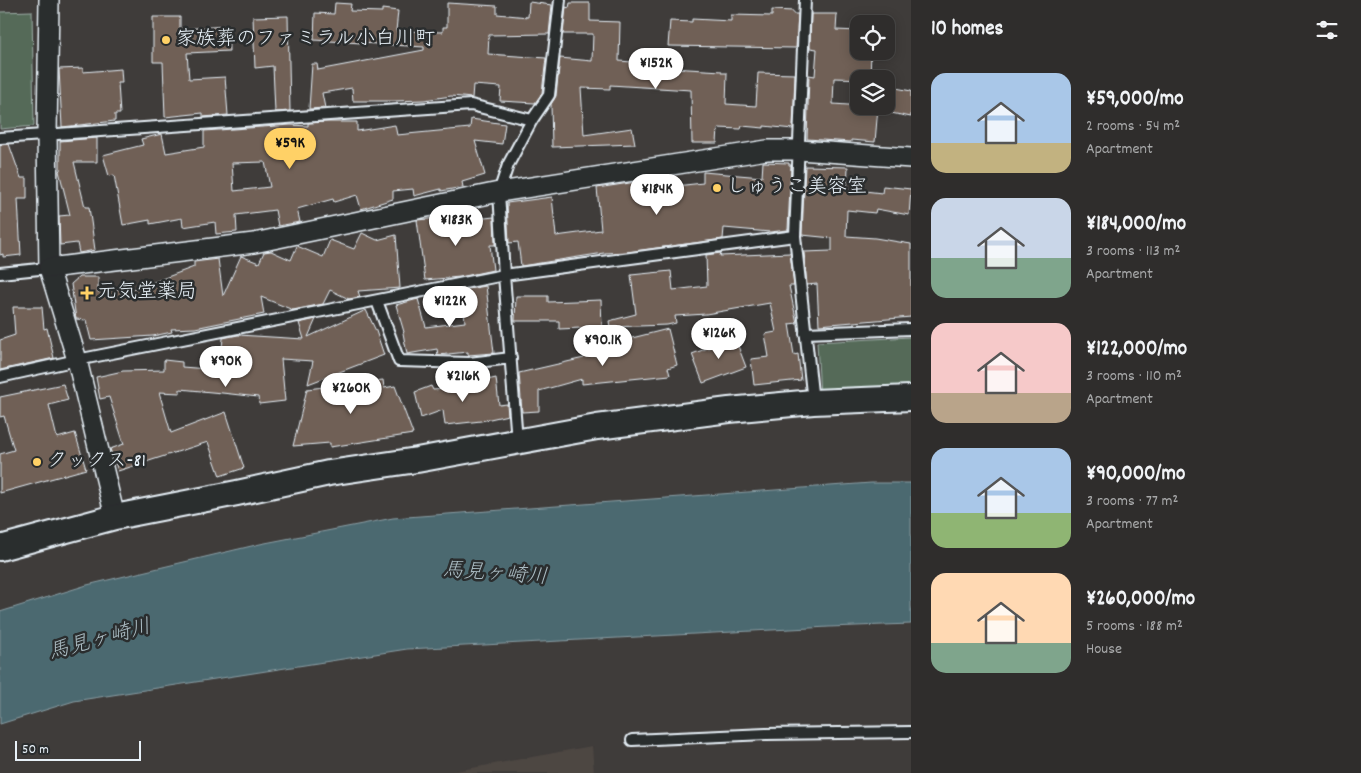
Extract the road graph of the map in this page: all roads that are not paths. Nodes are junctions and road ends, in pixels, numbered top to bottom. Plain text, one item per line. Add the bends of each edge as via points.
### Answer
1 (49, 0) edge
2 (560, 0) edge
3 (805, 0) edge
4 (532, 120) junction
5 (47, 134) junction
6 (0, 138) edge
7 (800, 150) junction
8 (911, 158) edge
9 (499, 192) junction
10 (795, 236) junction
11 (50, 268) junction
12 (0, 273) edge
13 (504, 276) junction
14 (377, 301) junction
15 (911, 329) edge
16 (805, 333) junction
17 (511, 358) junction
18 (77, 360) junction
19 (0, 378) edge
20 (911, 398) edge
21 (813, 402) junction
22 (518, 441) junction
23 (115, 517) junction
24 (0, 548) edge
25 (911, 732) edge
26 (632, 740) dead end

1 - 5 street
2 - 4 lane via 549,95
3 - 7 lane
4 - 5 lane via 471,105
4 - 9 lane via 508,165
5 - 6 lane
5 - 11 street
7 - 8 street
7 - 9 street via 767,150
7 - 10 lane
9 - 11 street via 254,243
9 - 13 lane
10 - 13 lane
10 - 16 lane
11 - 12 lane
11 - 18 street
13 - 14 lane
13 - 17 lane
14 - 17 lane via 399,361 469,364
14 - 18 lane
15 - 16 lane
16 - 21 lane
17 - 22 lane
18 - 19 lane
18 - 23 street
20 - 21 street
21 - 22 street via 597,427
22 - 23 street via 329,473
23 - 24 street
25 - 26 lane

